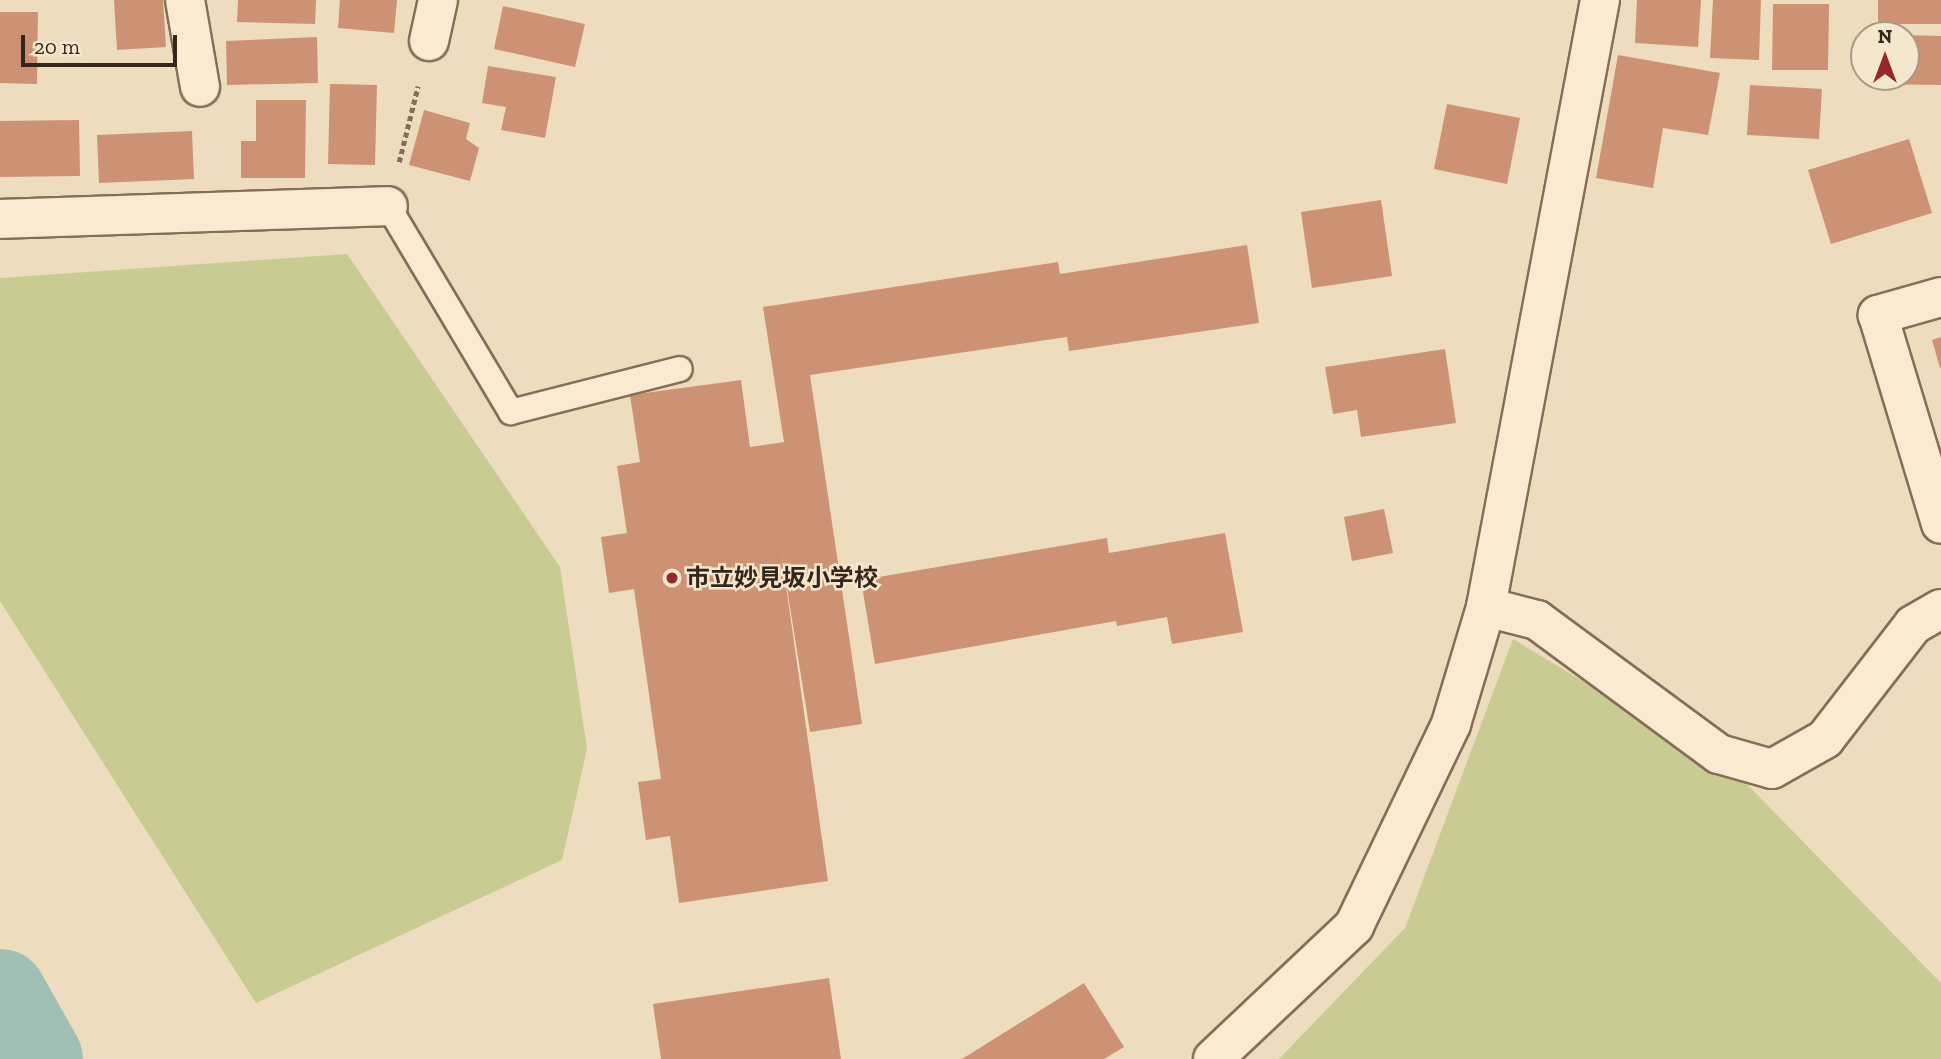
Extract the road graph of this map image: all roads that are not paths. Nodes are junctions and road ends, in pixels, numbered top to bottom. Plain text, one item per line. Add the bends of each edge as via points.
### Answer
1 (185, 0) edge
2 (438, 0) edge
3 (1600, 0) edge
4 (429, 41) road end
5 (200, 87) dead end
6 (388, 206) joint
7 (0, 219) edge
8 (1941, 297) edge
9 (680, 369) dead end
10 (1941, 524) edge
11 (1486, 607) junction
12 (1941, 609) edge
13 (1213, 1059) edge

1 - 5 street
2 - 4 street
3 - 11 street
6 - 7 street
6 - 9 lane via 511,412
8 - 10 street via 1878,315
11 - 12 street via 1537,620 1719,754 1772,769 1825,739 1913,625
11 - 13 street via 1451,724 1354,926

